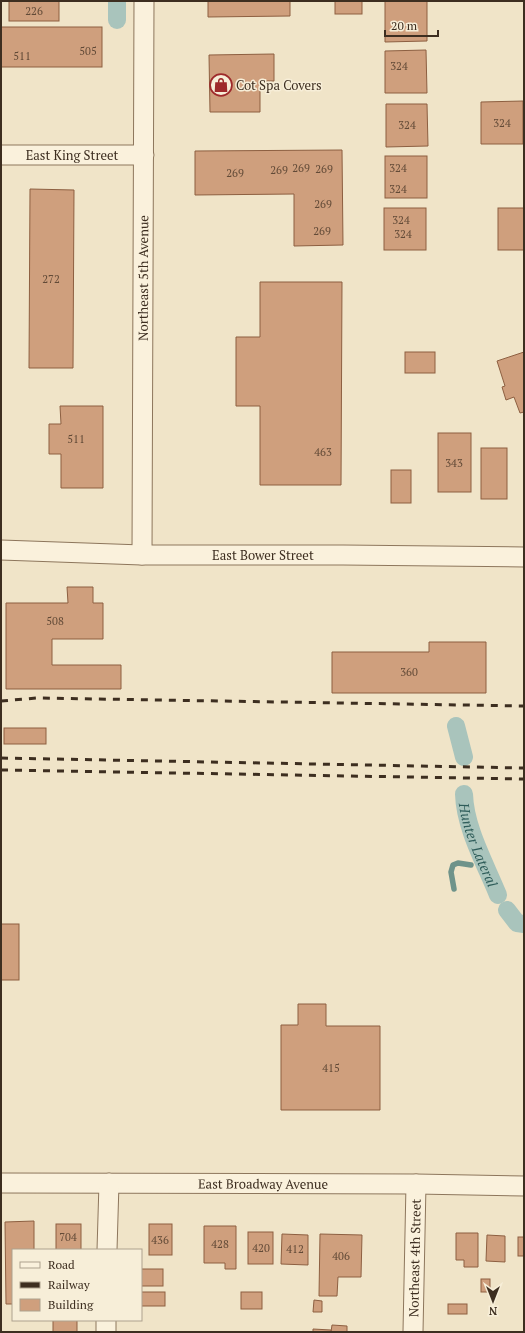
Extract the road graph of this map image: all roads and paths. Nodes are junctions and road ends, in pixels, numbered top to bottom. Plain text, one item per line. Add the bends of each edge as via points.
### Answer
1 (144, 1) edge
2 (144, 155) junction
3 (1, 156) edge
4 (1, 550) edge
5 (142, 555) junction
6 (524, 557) edge
7 (1, 1183) edge
8 (109, 1183) junction
9 (416, 1184) junction
10 (524, 1186) edge
11 (107, 1249) edge
12 (106, 1321) edge
13 (106, 1332) edge
14 (413, 1332) edge

1 - 2 street, Northeast 5th Avenue
2 - 3 street, East King Street
2 - 5 street, Northeast 5th Avenue
4 - 5 street, East Bower Street
5 - 6 street, East Bower Street
7 - 8 street, East Broadway Avenue
8 - 9 street, East Broadway Avenue
8 - 11 street
9 - 10 street, East Broadway Avenue
9 - 14 street, Northeast 4th Street
12 - 13 street

